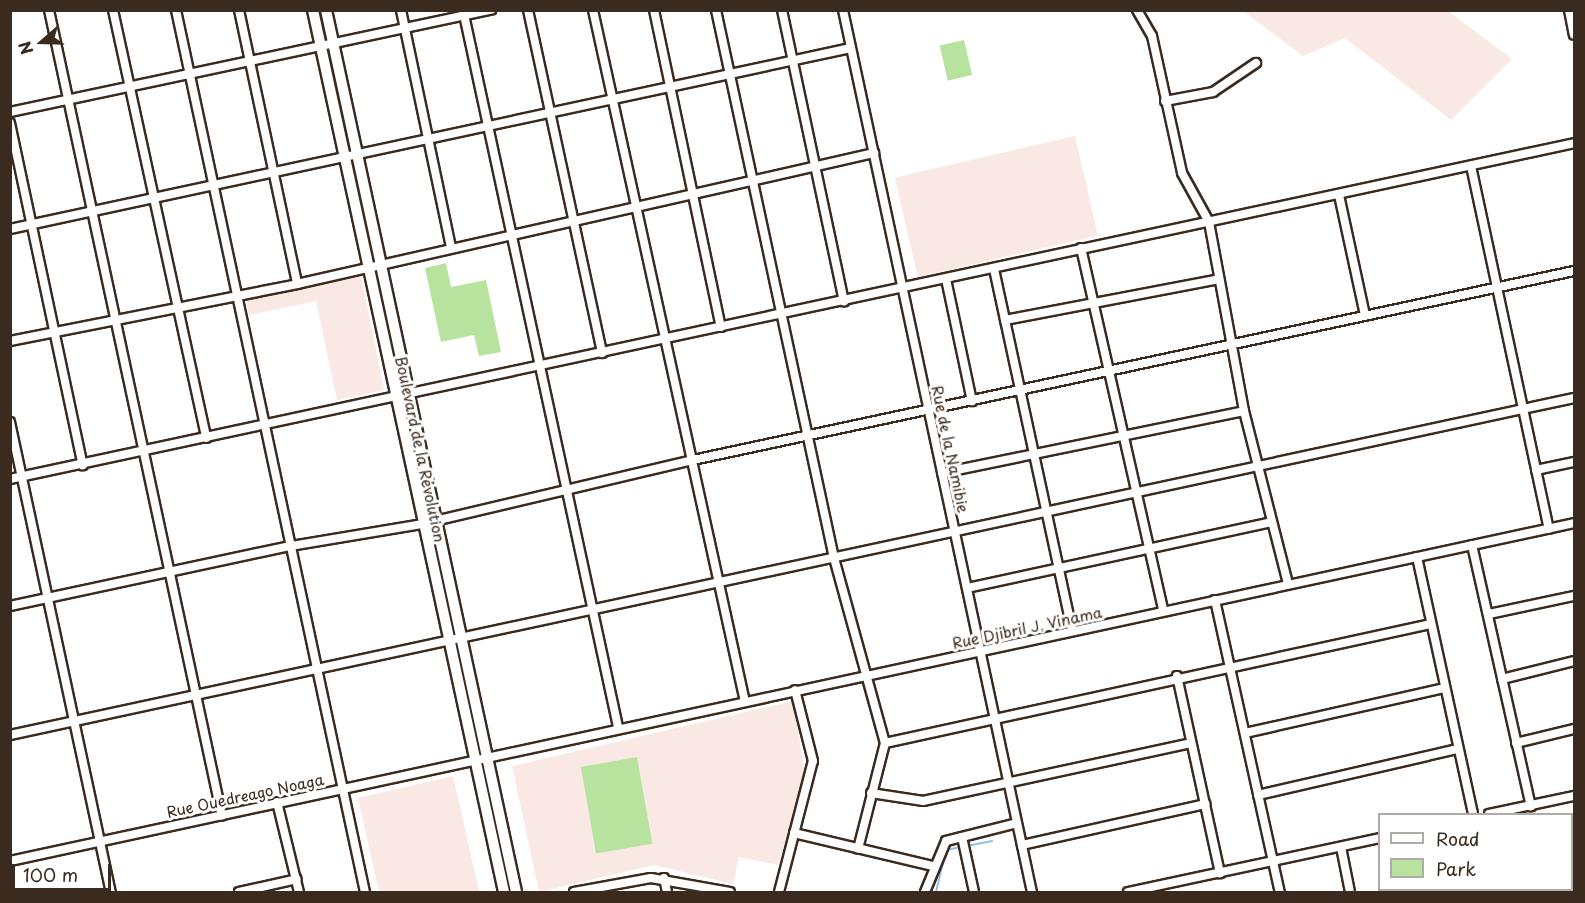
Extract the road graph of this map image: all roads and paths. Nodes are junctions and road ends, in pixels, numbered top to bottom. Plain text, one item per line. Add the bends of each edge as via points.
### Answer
1 (49, 10) edge
2 (113, 10) edge
3 (176, 10) edge
4 (239, 10) edge
5 (313, 10) edge
6 (326, 10) edge
7 (401, 10) edge
8 (491, 10) edge
9 (528, 10) edge
10 (593, 10) edge
11 (654, 10) edge
12 (716, 10) edge
13 (782, 10) edge
14 (843, 10) edge
15 (1137, 10) edge
16 (1569, 10) edge
17 (464, 13) edge
18 (1573, 20) edge
19 (405, 28) junction
20 (1575, 35) edge
21 (334, 43) junction
22 (320, 46) junction
23 (851, 48) junction
24 (792, 60) junction
25 (250, 62) junction
26 (1256, 63) dead end
27 (729, 73) junction
28 (189, 75) junction
29 (670, 86) junction
30 (131, 87) junction
31 (69, 100) junction
32 (613, 100) junction
33 (1165, 101) junction
34 (10, 112) edge
35 (550, 114) junction
36 (10, 123) edge
37 (487, 127) junction
38 (429, 139) junction
39 (1575, 143) edge
40 (874, 153) junction
41 (358, 155) junction
42 (345, 157) junction
43 (1471, 166) junction
44 (815, 167) junction
45 (273, 173) junction
46 (753, 181) junction
47 (214, 186) junction
48 (692, 193) junction
49 (1339, 195) junction
50 (153, 198) junction
51 (638, 206) junction
52 (93, 211) junction
53 (573, 221) junction
54 (1209, 222) junction
55 (32, 224) junction
56 (10, 228) edge
57 (509, 235) junction
58 (450, 248) junction
59 (1081, 248) junction
60 (380, 264) junction
61 (367, 268) junction
62 (994, 268) junction
63 (1575, 271) edge
64 (946, 279) junction
65 (1219, 279) junction
66 (297, 284) junction
67 (903, 288) junction
68 (1497, 290) junction
69 (235, 294) junction
70 (844, 301) junction
71 (1094, 303) junction
72 (175, 306) junction
73 (782, 314) junction
74 (1365, 315) junction
75 (117, 320) junction
76 (1005, 320) junction
77 (721, 327) junction
78 (56, 332) junction
79 (667, 339) junction
80 (10, 341) edge
81 (1232, 346) junction
82 (602, 353) junction
83 (537, 367) junction
84 (1109, 370) junction
85 (1020, 390) junction
86 (410, 396) junction
87 (1575, 398) edge
88 (395, 400) junction
89 (972, 401) junction
90 (928, 409) junction
91 (1522, 410) junction
92 (1244, 411) junction
93 (10, 422) edge
94 (267, 425) junction
95 (807, 435) junction
96 (1123, 435) junction
97 (207, 438) junction
98 (144, 453) junction
99 (1034, 456) junction
100 (693, 460) junction
101 (1575, 462) edge
102 (83, 465) junction
103 (1258, 467) junction
104 (1536, 470) junction
105 (942, 473) junction
106 (23, 476) junction
107 (10, 479) edge
108 (566, 488) junction
109 (1136, 492) junction
110 (1046, 512) junction
111 (436, 521) junction
112 (1271, 522) junction
113 (1575, 523) edge
114 (422, 524) junction
115 (1549, 529) junction
116 (955, 532) junction
117 (1472, 545) junction
118 (291, 546) junction
119 (1149, 547) junction
120 (1417, 556) junction
121 (834, 558) junction
122 (1058, 567) junction
123 (171, 571) junction
124 (720, 582) junction
125 (1288, 584) junction
126 (967, 588) junction
127 (1575, 596) edge
128 (49, 598) junction
129 (1215, 600) junction
130 (10, 606) edge
131 (1163, 610) junction
132 (593, 611) junction
133 (1489, 614) junction
134 (1431, 624) junction
135 (1072, 631) junction
136 (461, 637) junction
137 (448, 640) junction
138 (980, 651) junction
139 (1575, 661) edge
140 (1230, 665) junction
141 (317, 669) junction
142 (865, 676) junction
143 (1177, 676) junction
144 (1502, 679) junction
145 (1445, 688) junction
146 (795, 690) junction
147 (194, 693) junction
148 (745, 702) junction
149 (996, 718) junction
150 (76, 720) junction
151 (618, 727) junction
152 (1575, 729) edge
153 (1245, 733) junction
154 (10, 735) edge
155 (885, 743) junction
156 (1191, 743) junction
157 (1516, 743) junction
158 (1458, 749) junction
159 (480, 759) junction
160 (1008, 781) junction
161 (342, 788) junction
162 (871, 793) junction
163 (1258, 795) junction
164 (1575, 796) edge
165 (277, 802) junction
166 (1205, 804) junction
167 (1531, 806) junction
168 (1473, 813) edge
169 (1494, 813) edge
170 (222, 816) junction
171 (1017, 823) junction
172 (794, 833) junction
173 (962, 837) junction
174 (1378, 838) edge
175 (102, 840) junction
176 (1022, 845) junction
177 (1341, 847) junction
178 (858, 849) junction
179 (10, 861) edge
180 (1273, 861) junction
181 (932, 866) junction
182 (1220, 873) junction
183 (664, 878) junction
184 (297, 879) junction
185 (601, 889) edge
186 (111, 892) edge
187 (239, 892) edge
188 (299, 892) edge
189 (365, 892) edge
190 (504, 892) edge
191 (514, 892) edge
192 (574, 892) edge
193 (667, 892) edge
194 (730, 892) edge
195 (779, 892) edge
196 (925, 892) edge
197 (974, 892) edge
198 (1032, 892) edge
199 (1128, 892) edge
200 (1280, 892) edge
201 (1350, 892) edge

1 - 31 street
2 - 30 street
3 - 28 street
4 - 25 street
5 - 22 main road, Boulevard de la Révolution
6 - 21 main road, Boulevard de la Révolution
7 - 19 street
8 - 17 street
9 - 35 street
10 - 32 street
11 - 29 street
12 - 27 street
13 - 24 street
14 - 23 street, Rue de la Namibie
15 - 33 street via 1152,36
16 - 18 street
17 - 19 street
17 - 37 street
18 - 20 street
19 - 21 street
19 - 38 street
21 - 22 street
21 - 41 main road, Boulevard de la Révolution
22 - 25 street
22 - 42 main road, Boulevard de la Révolution
23 - 24 street
23 - 40 street, Rue de la Namibie
24 - 27 street
24 - 44 street
25 - 28 street
25 - 45 street
26 - 33 street via 1213,92
27 - 29 street
27 - 46 street
28 - 30 street
28 - 47 street
29 - 32 street
29 - 48 street
30 - 31 street
30 - 50 street
31 - 34 street
31 - 52 street
32 - 35 street
32 - 51 street
33 - 54 street via 1182,173
35 - 37 street
35 - 53 street
36 - 55 street
37 - 38 street
37 - 57 street
38 - 41 street
38 - 58 street
39 - 43 street
40 - 44 street
40 - 67 street, Rue de la Namibie
41 - 42 street
41 - 60 main road, Boulevard de la Révolution
42 - 45 street
42 - 61 main road, Boulevard de la Révolution
43 - 49 street
43 - 68 street
44 - 46 street
44 - 70 street
45 - 47 street
45 - 66 street
46 - 48 street
46 - 73 street
47 - 50 street
47 - 69 street
48 - 51 street
48 - 77 street
49 - 54 street
49 - 74 street
50 - 52 street
50 - 72 street
51 - 53 street
51 - 79 street
52 - 55 street
52 - 75 street
53 - 57 street
53 - 82 street
54 - 59 street
54 - 65 street
55 - 56 street
55 - 78 street
57 - 58 street
57 - 83 street
58 - 60 street
59 - 62 street
59 - 71 street
60 - 61 street
60 - 86 main road, Boulevard de la Révolution
61 - 66 street
61 - 88 main road, Boulevard de la Révolution
62 - 64 street
62 - 76 street
63 - 68 street
64 - 67 street
64 - 89 street
65 - 71 street
65 - 81 street
66 - 69 street
67 - 70 street
67 - 90 street, Rue de la Namibie
68 - 74 street
68 - 91 street
69 - 72 street
69 - 94 street
70 - 73 street
71 - 76 street
71 - 84 street
72 - 75 street
72 - 97 street
73 - 77 street
73 - 95 street
74 - 81 street
75 - 78 street
75 - 98 street
76 - 85 street
77 - 79 street
78 - 80 street
78 - 102 street
79 - 82 street
79 - 100 street
81 - 84 street
81 - 92 street
82 - 83 street
83 - 86 street
83 - 108 street
84 - 85 street
84 - 96 street
85 - 89 street
85 - 99 street
86 - 88 street
86 - 111 main road, Boulevard de la Révolution
87 - 91 street
88 - 94 street
88 - 114 main road, Boulevard de la Révolution
89 - 90 street
90 - 95 street
90 - 105 street, Rue de la Namibie
91 - 103 street
91 - 104 street
92 - 96 street
92 - 103 street
93 - 106 street
94 - 97 street
94 - 118 street
95 - 100 street
95 - 121 street
96 - 99 street
96 - 109 street
97 - 98 street
98 - 102 street
98 - 123 street
99 - 105 street
99 - 110 street
100 - 108 street
100 - 124 street
101 - 104 street
102 - 106 street
103 - 109 street
103 - 112 street
104 - 115 street
105 - 116 street, Rue de la Namibie
106 - 107 street
106 - 128 street
108 - 111 street
108 - 132 street
109 - 110 street
109 - 119 street
110 - 116 street
110 - 122 street
111 - 114 street
111 - 136 main road, Boulevard de la Révolution
112 - 119 street
112 - 125 street
113 - 115 street, Rue Djibril J. Vinama
114 - 118 street
114 - 137 main road, Boulevard de la Révolution
115 - 117 street, Rue Djibril J. Vinama
116 - 121 street
116 - 126 street, Rue de la Namibie
117 - 120 street, Rue Djibril J. Vinama
117 - 133 street
118 - 123 street
118 - 141 street
119 - 122 street
119 - 131 street
120 - 125 street, Rue Djibril J. Vinama
120 - 134 street
121 - 124 street
121 - 142 street
122 - 126 street
122 - 135 street
123 - 128 street
123 - 147 street
124 - 132 street
124 - 148 street
125 - 129 street, Rue Djibril J. Vinama
126 - 138 street, Rue de la Namibie
127 - 133 street
128 - 130 street
128 - 150 street
129 - 131 street, Rue Djibril J. Vinama
129 - 140 street
131 - 135 street, Rue Djibril J. Vinama
132 - 136 street
132 - 151 street
133 - 144 street
134 - 140 street
134 - 145 street
135 - 138 street, Rue Djibril J. Vinama
136 - 137 street
136 - 159 main road, Boulevard de la Révolution
137 - 141 street
137 - 159 main road, Boulevard de la Révolution
138 - 142 street, Rue Djibril J. Vinama
138 - 149 street, Rue de la Namibie
139 - 144 street
140 - 143 street
140 - 153 street
141 - 147 street
141 - 161 street
142 - 146 street, Rue Djibril J. Vinama
142 - 155 street
143 - 149 street
143 - 156 street
144 - 157 street
145 - 153 street
145 - 158 street
146 - 148 street, Rue Djibril J. Vinama
146 - 172 street via 813,761
147 - 150 street
147 - 170 street
148 - 151 street, Rue Djibril J. Vinama
149 - 155 street
149 - 160 street, Rue de la Namibie
150 - 154 street
150 - 175 street
151 - 159 street, Rue Djibril J. Vinama
152 - 157 street
153 - 163 street
155 - 162 street
156 - 160 street
156 - 166 street
157 - 167 street
158 - 163 street
158 - 168 street
159 - 161 street, Rue Ouedreago Noaga
159 - 190 main road, Boulevard de la Révolution
159 - 191 main road, Boulevard de la Révolution
160 - 162 street via 923,801
160 - 171 street, Rue de la Namibie
161 - 165 street, Rue Ouedreago Noaga
161 - 189 street
162 - 178 street
163 - 180 street
164 - 167 street
165 - 170 street, Rue Ouedreago Noaga
165 - 184 street
166 - 176 street
166 - 182 street
167 - 169 street
170 - 175 street, Rue Ouedreago Noaga
171 - 173 street
171 - 176 street, Rue de la Namibie
172 - 178 street
172 - 195 street
173 - 181 street via 942,844
173 - 197 street
174 - 177 street
175 - 179 street, Rue Ouedreago Noaga
175 - 186 street
176 - 198 street, Rue de la Namibie
177 - 180 street
177 - 201 street
178 - 181 street
180 - 182 street
180 - 200 street
181 - 196 street
182 - 199 street
183 - 185 street
183 - 193 street
183 - 194 street
184 - 187 street
184 - 188 street
185 - 192 street

